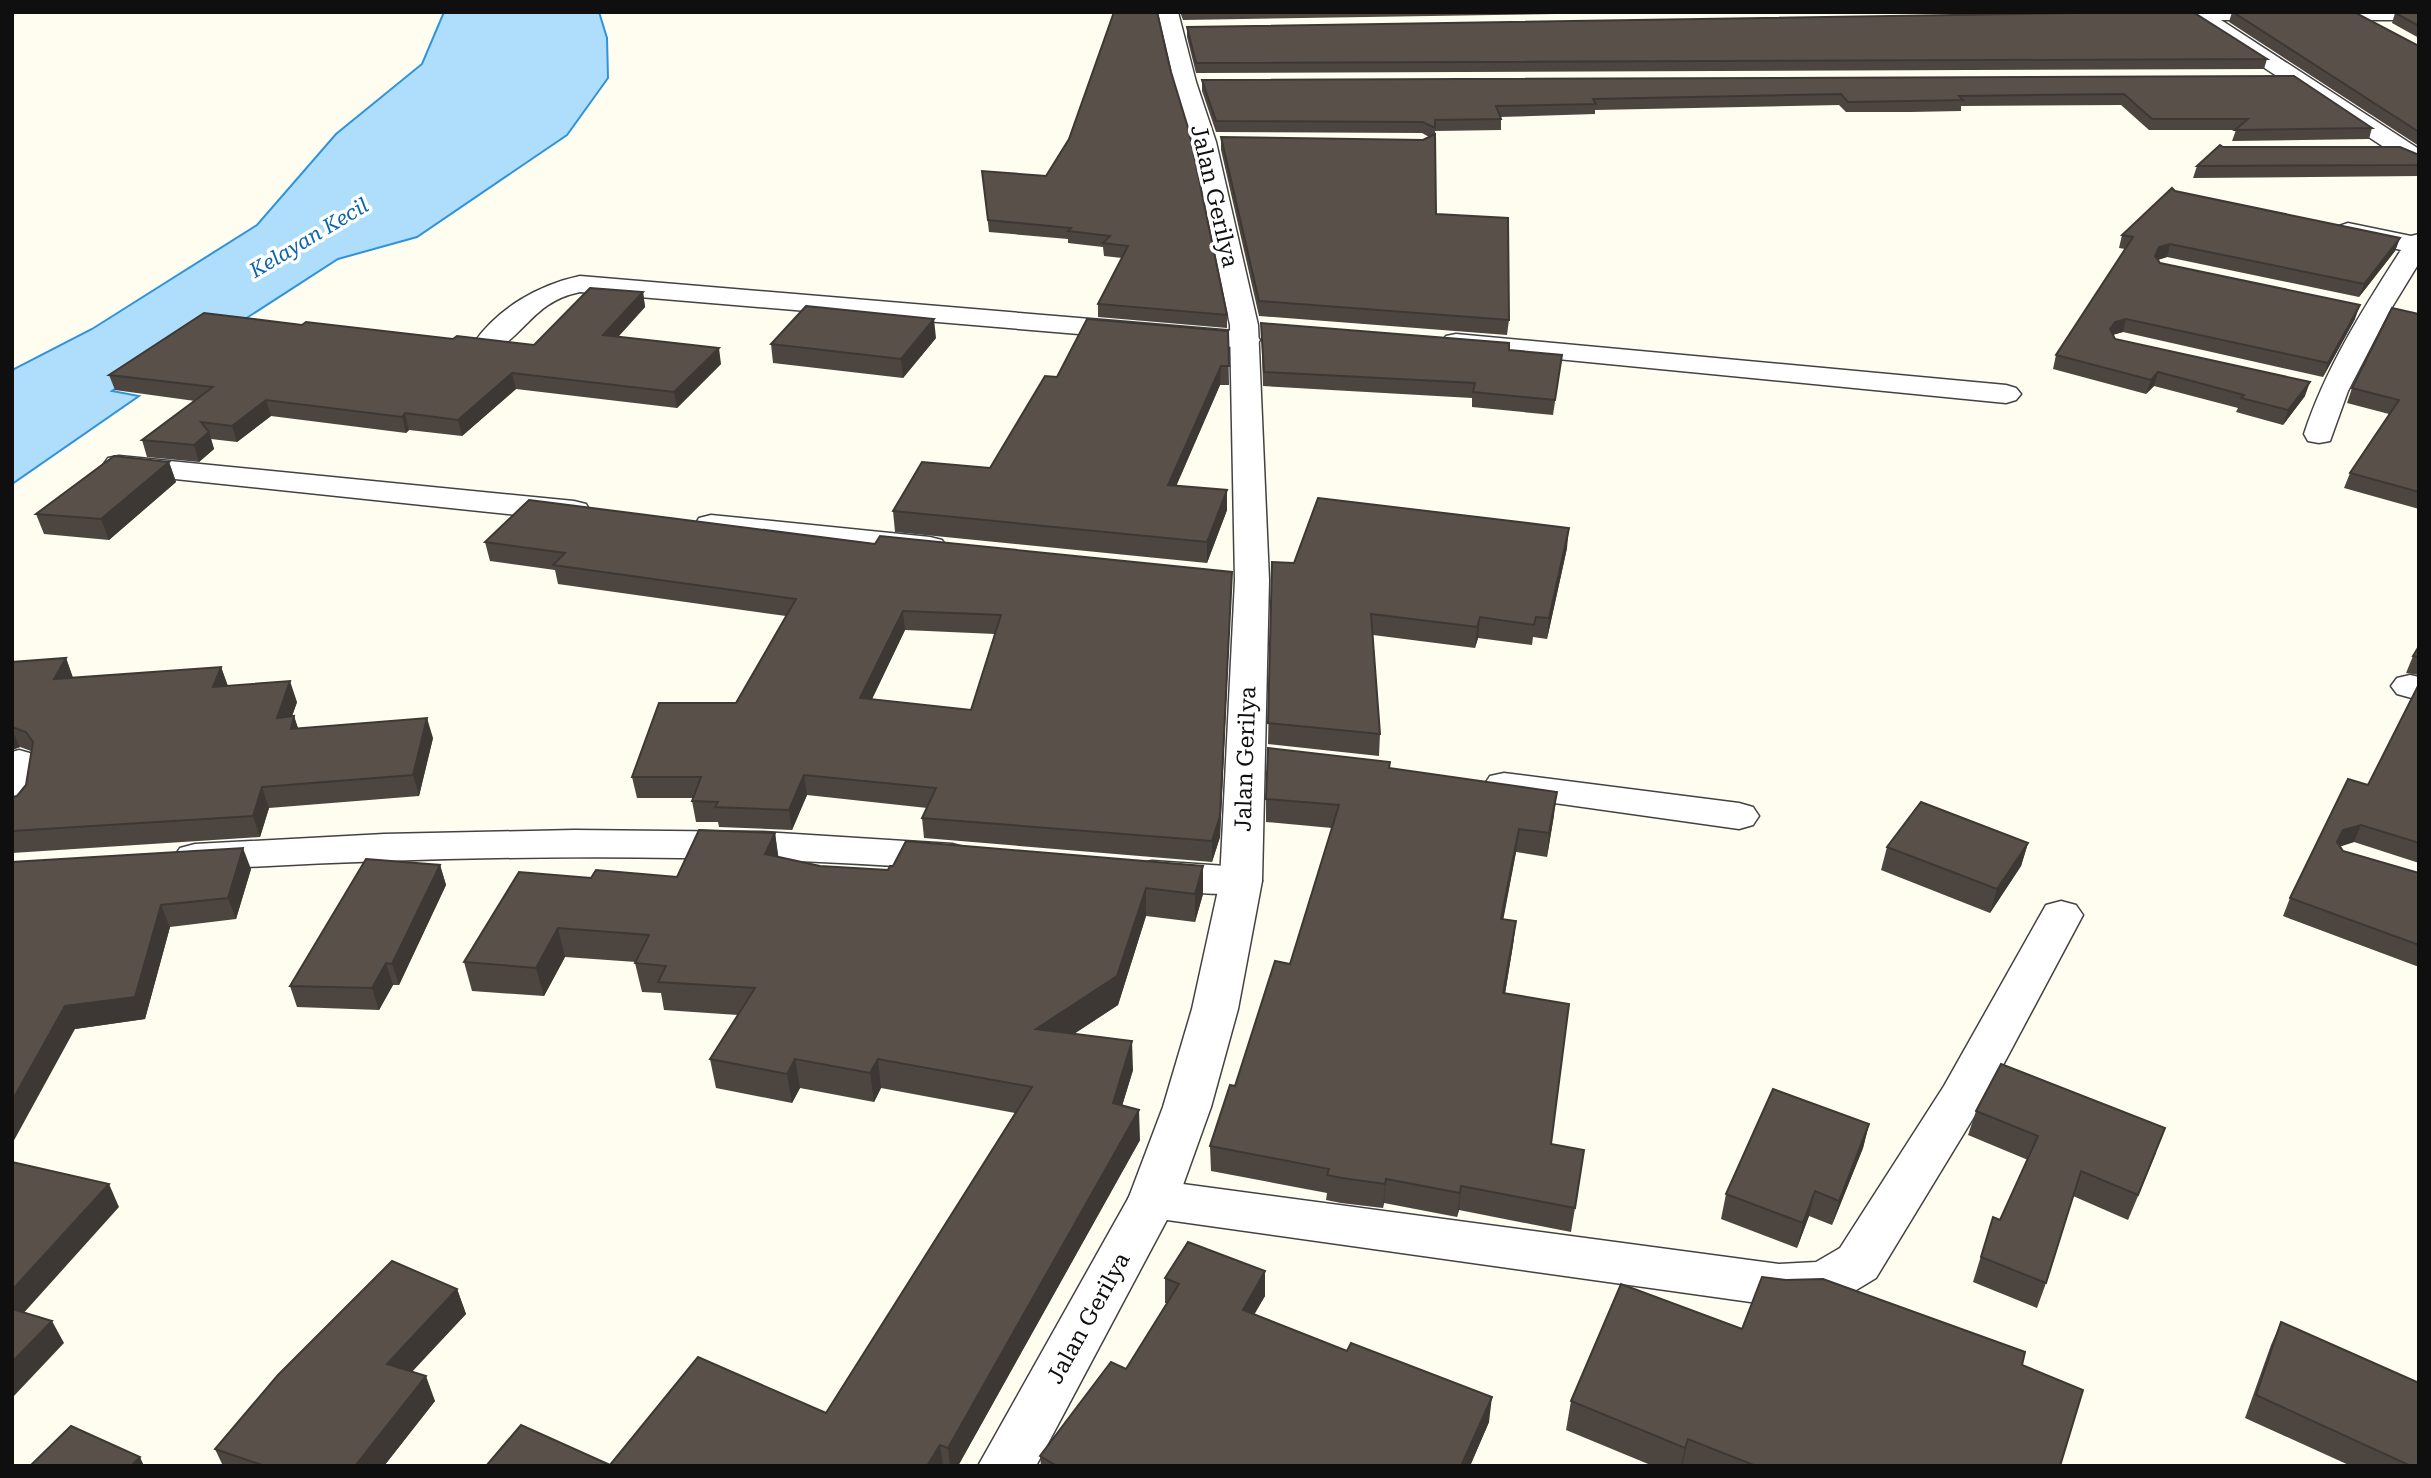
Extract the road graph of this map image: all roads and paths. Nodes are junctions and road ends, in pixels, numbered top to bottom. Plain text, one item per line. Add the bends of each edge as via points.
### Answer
1 (2194, 13) edge
2 (2124, 14) edge
3 (2358, 14) junction
4 (2419, 14) edge
5 (1176, 23) edge
6 (2388, 32) edge
7 (2295, 78) junction
8 (2253, 79) edge
9 (2360, 149) edge
10 (2409, 155) edge
11 (2324, 226) edge
12 (2417, 243) edge
13 (1254, 330) junction
14 (1435, 340) edge
15 (487, 344) edge
16 (2006, 394) dead end
17 (2319, 434) dead end
18 (106, 464) edge
19 (603, 514) edge
20 (686, 522) edge
21 (962, 550) edge
22 (1244, 756) junction
23 (1284, 760) edge
24 (19, 762) dead end
25 (1475, 781) edge
26 (12, 806) edge
27 (1739, 816) dead end
28 (152, 859) edge
29 (991, 860) edge
30 (1116, 871) edge
31 (1241, 881) junction
32 (2062, 915) dead end
33 (1153, 1199) junction
34 (1006, 1466) edge

1 - 2 street
1 - 3 street
1 - 7 street
3 - 4 street
3 - 6 street
5 - 13 street, Jalan Gerilya via 1218,142
7 - 8 street
7 - 10 street
9 - 10 street
11 - 12 street
12 - 17 street via 2362,310 2320,388
13 - 15 street via 580,284 547,292
13 - 22 street, Jalan Gerilya via 1238,578
14 - 16 street
18 - 19 street
20 - 21 street
22 - 23 street
22 - 31 street, Jalan Gerilya
24 - 26 street
25 - 27 street
28 - 29 street via 388,845 693,842 853,848
30 - 31 street
31 - 33 street, Jalan Gerilya via 1215,1009 1187,1107
32 - 33 street via 1962,1097 1858,1263 1834,1280 1807,1286 1779,1285
33 - 34 street, Jalan Gerilya

